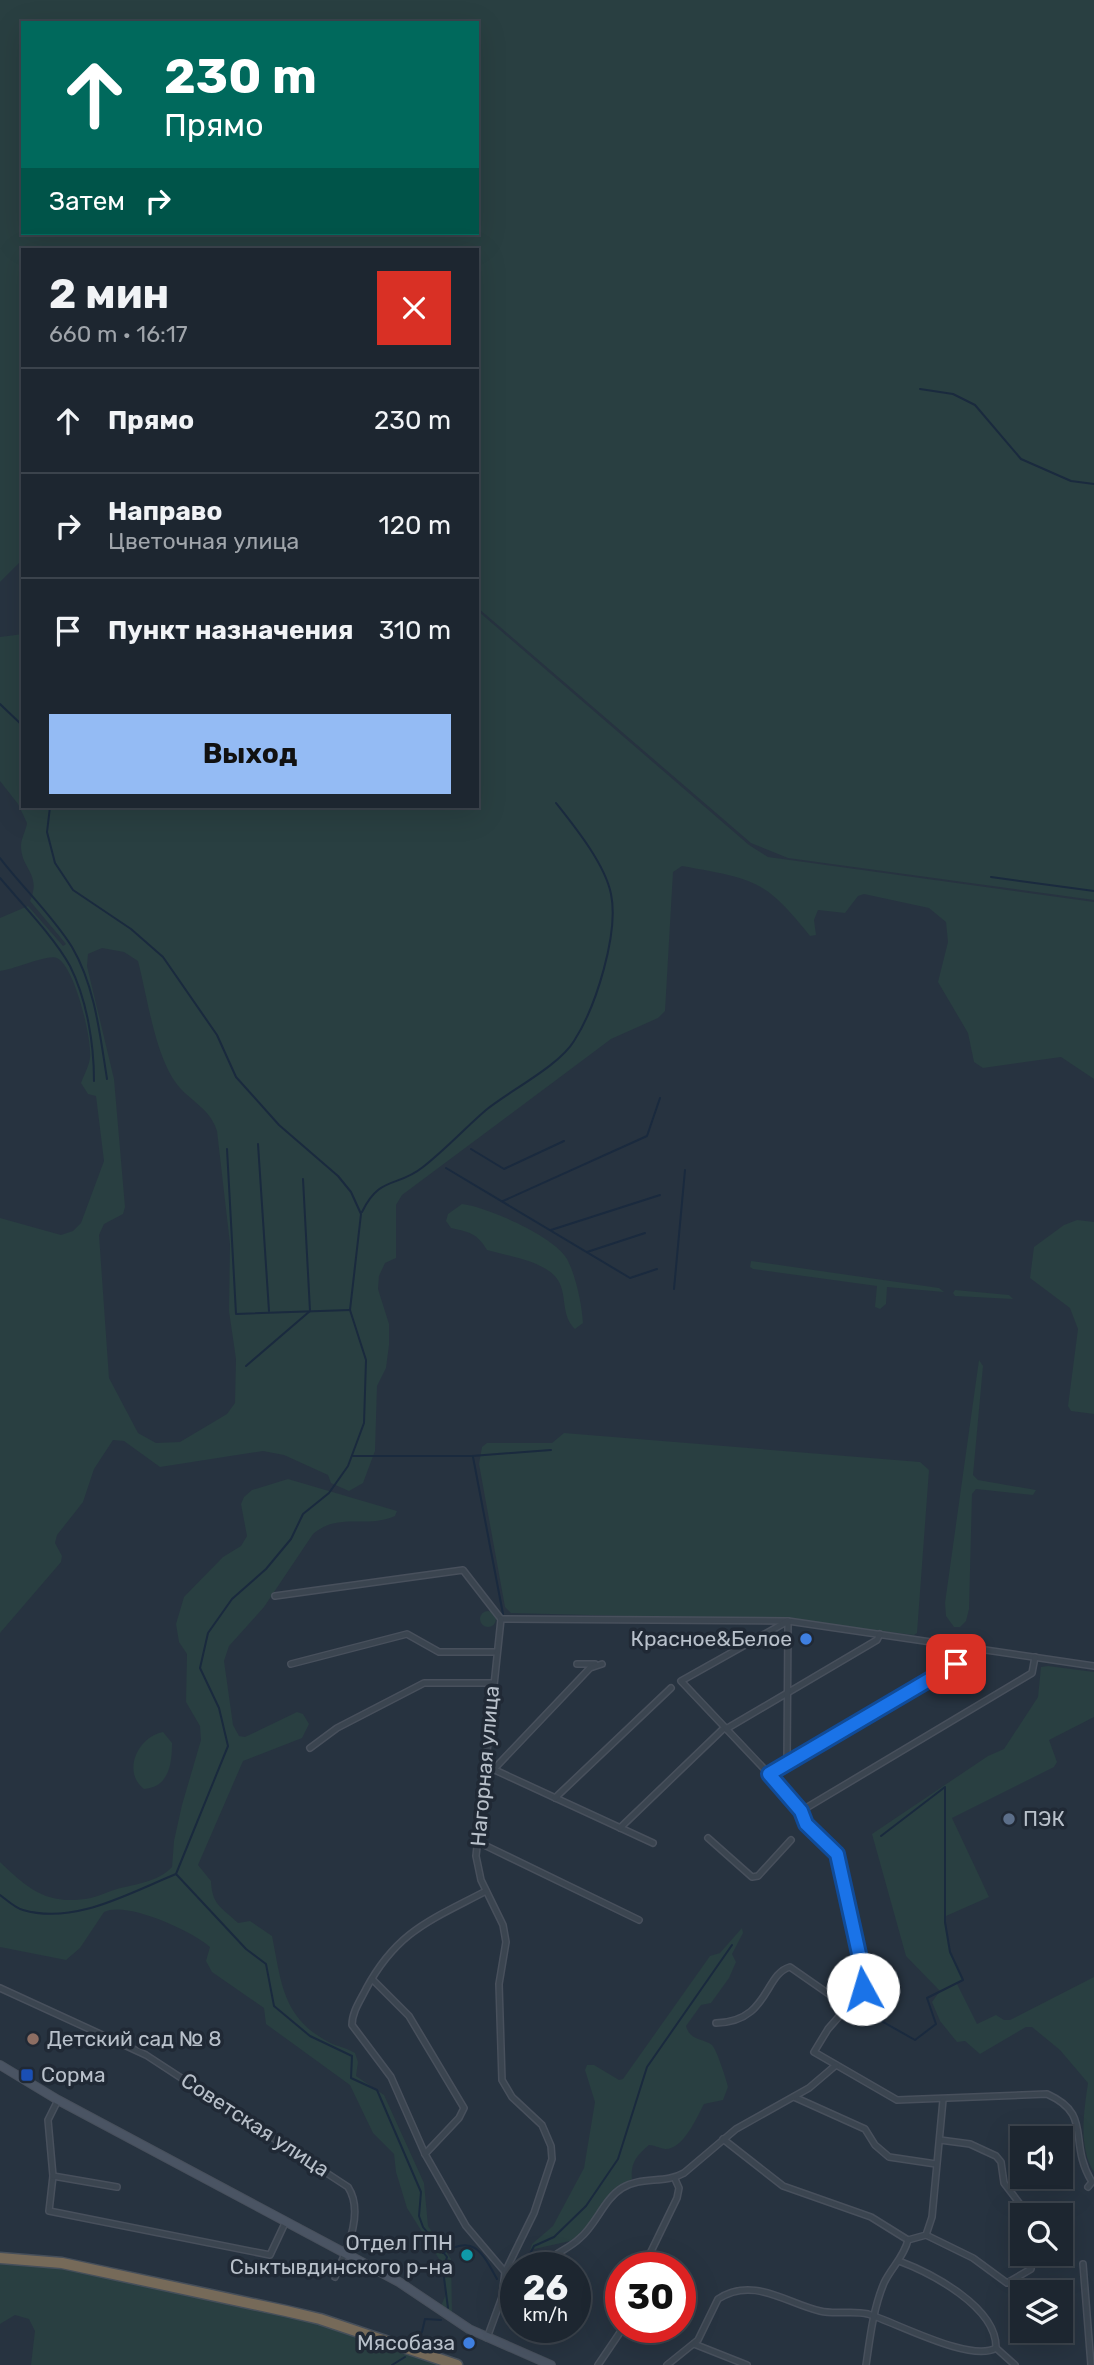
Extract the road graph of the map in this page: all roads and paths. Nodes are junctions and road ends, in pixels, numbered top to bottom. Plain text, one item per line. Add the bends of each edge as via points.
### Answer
1 (275, 1596) dead end
2 (501, 1619) junction
3 (788, 1621) junction
4 (880, 1634) junction
5 (957, 1645) junction
6 (497, 1652) junction
7 (1035, 1657) junction
8 (290, 1664) dead end
9 (578, 1664) dead end
10 (1094, 1666) edge
11 (492, 1684) junction
12 (671, 1688) dead end
13 (788, 1693) junction
14 (724, 1729) junction
15 (310, 1748) dead end
16 (787, 1763) junction
17 (484, 1765) junction
18 (494, 1769) junction
19 (769, 1774) junction
20 (555, 1798) junction
21 (801, 1811) junction
22 (620, 1828) junction
23 (708, 1838) dead end
24 (791, 1840) dead end
25 (476, 1841) junction
26 (653, 1843) dead end
27 (486, 1891) junction
28 (639, 1920) dead end
29 (372, 1979) junction
30 (0, 1988) edge
31 (846, 2006) junction
32 (716, 2023) dead end
33 (836, 2065) junction
34 (0, 2067) edge
35 (793, 2097) junction
36 (58, 2100) junction
37 (943, 2100) junction
38 (723, 2139) junction
39 (940, 2140) junction
40 (425, 2154) junction
41 (936, 2164) junction
42 (53, 2176) junction
43 (675, 2179) junction
44 (117, 2187) dead end
45 (1088, 2187) dead end
46 (1019, 2203) edge
47 (286, 2221) junction
48 (926, 2235) junction
49 (908, 2240) junction
50 (515, 2252) edge
51 (557, 2252) edge
52 (651, 2252) edge
53 (345, 2253) junction
54 (0, 2258) edge
55 (899, 2261) junction
56 (1083, 2264) dead end
57 (500, 2266) edge
58 (1031, 2266) edge
59 (335, 2277) dead end
60 (500, 2302) edge
61 (874, 2316) junction
62 (486, 2338) junction
63 (613, 2343) edge
64 (694, 2344) junction
65 (996, 2348) junction
66 (457, 2365) edge
67 (551, 2365) edge
68 (598, 2365) edge
69 (667, 2365) edge
70 (747, 2365) edge
71 (866, 2365) edge
72 (1015, 2365) edge
73 (1091, 2365) edge

1 - 2 street via 463,1570
2 - 3 street
2 - 6 street, Нагорная улица
3 - 4 street
3 - 13 street
3 - 14 street via 681,1681
4 - 5 street
4 - 13 street
5 - 7 street
5 - 16 street via 956,1664
6 - 8 street via 439,1652 407,1634
6 - 11 street, Нагорная улица
7 - 10 street
7 - 21 street via 1032,1673
9 - 18 street via 602,1664 590,1668
11 - 15 street via 424,1683 337,1728
11 - 17 street, Нагорная улица
12 - 20 street
13 - 14 street
13 - 16 street
14 - 19 street
14 - 22 street
16 - 19 street
17 - 18 street
17 - 25 street, Нагорная улица
18 - 20 street
19 - 21 street
20 - 22 street
21 - 31 street via 806,1824 837,1854 865,1981
22 - 26 street
23 - 24 street via 752,1877
25 - 27 street, Нагорная улица via 478,1869
25 - 28 street
27 - 29 street via 405,1936
27 - 50 street, Нагорная улица via 506,1942 499,1984 502,2080 512,2097 542,2124 551,2146 552,2159 534,2213
29 - 40 street via 352,2025 391,2077
29 - 40 street via 409,2016 464,2108
30 - 53 street, Советская улица via 146,2055 348,2187 356,2209
31 - 32 street via 790,1967 776,1979 757,2010
31 - 33 street via 814,2052
33 - 35 street
33 - 37 street via 897,2100
34 - 36 main road
35 - 38 street
35 - 41 street via 864,2129 889,2157
36 - 42 street via 48,2120
36 - 47 main road
37 - 39 street
37 - 45 street via 1047,2094 1067,2102 1079,2118 1079,2146 1092,2182
38 - 43 street
38 - 49 street via 783,2186 877,2220
39 - 41 street
39 - 46 street via 970,2144 996,2156 1004,2183
40 - 57 street via 466,2225
41 - 48 street
42 - 44 street
42 - 47 street via 49,2211 270,2255
43 - 51 street via 639,2182 619,2190 582,2237
43 - 52 street via 677,2198
47 - 53 main road
48 - 49 street
48 - 58 street via 974,2258 1007,2283
49 - 55 street
53 - 59 street, Советская улица
53 - 62 main road
54 - 66 highway via 62,2263 286,2311
55 - 61 street via 885,2282
55 - 65 street via 964,2296 990,2327
56 - 73 street
60 - 62 street, Нагорная улица
61 - 64 street via 824,2312 746,2288 718,2299
61 - 65 street via 963,2350
61 - 71 street
62 - 67 main road
63 - 68 street
64 - 69 street
64 - 70 street
65 - 72 street

